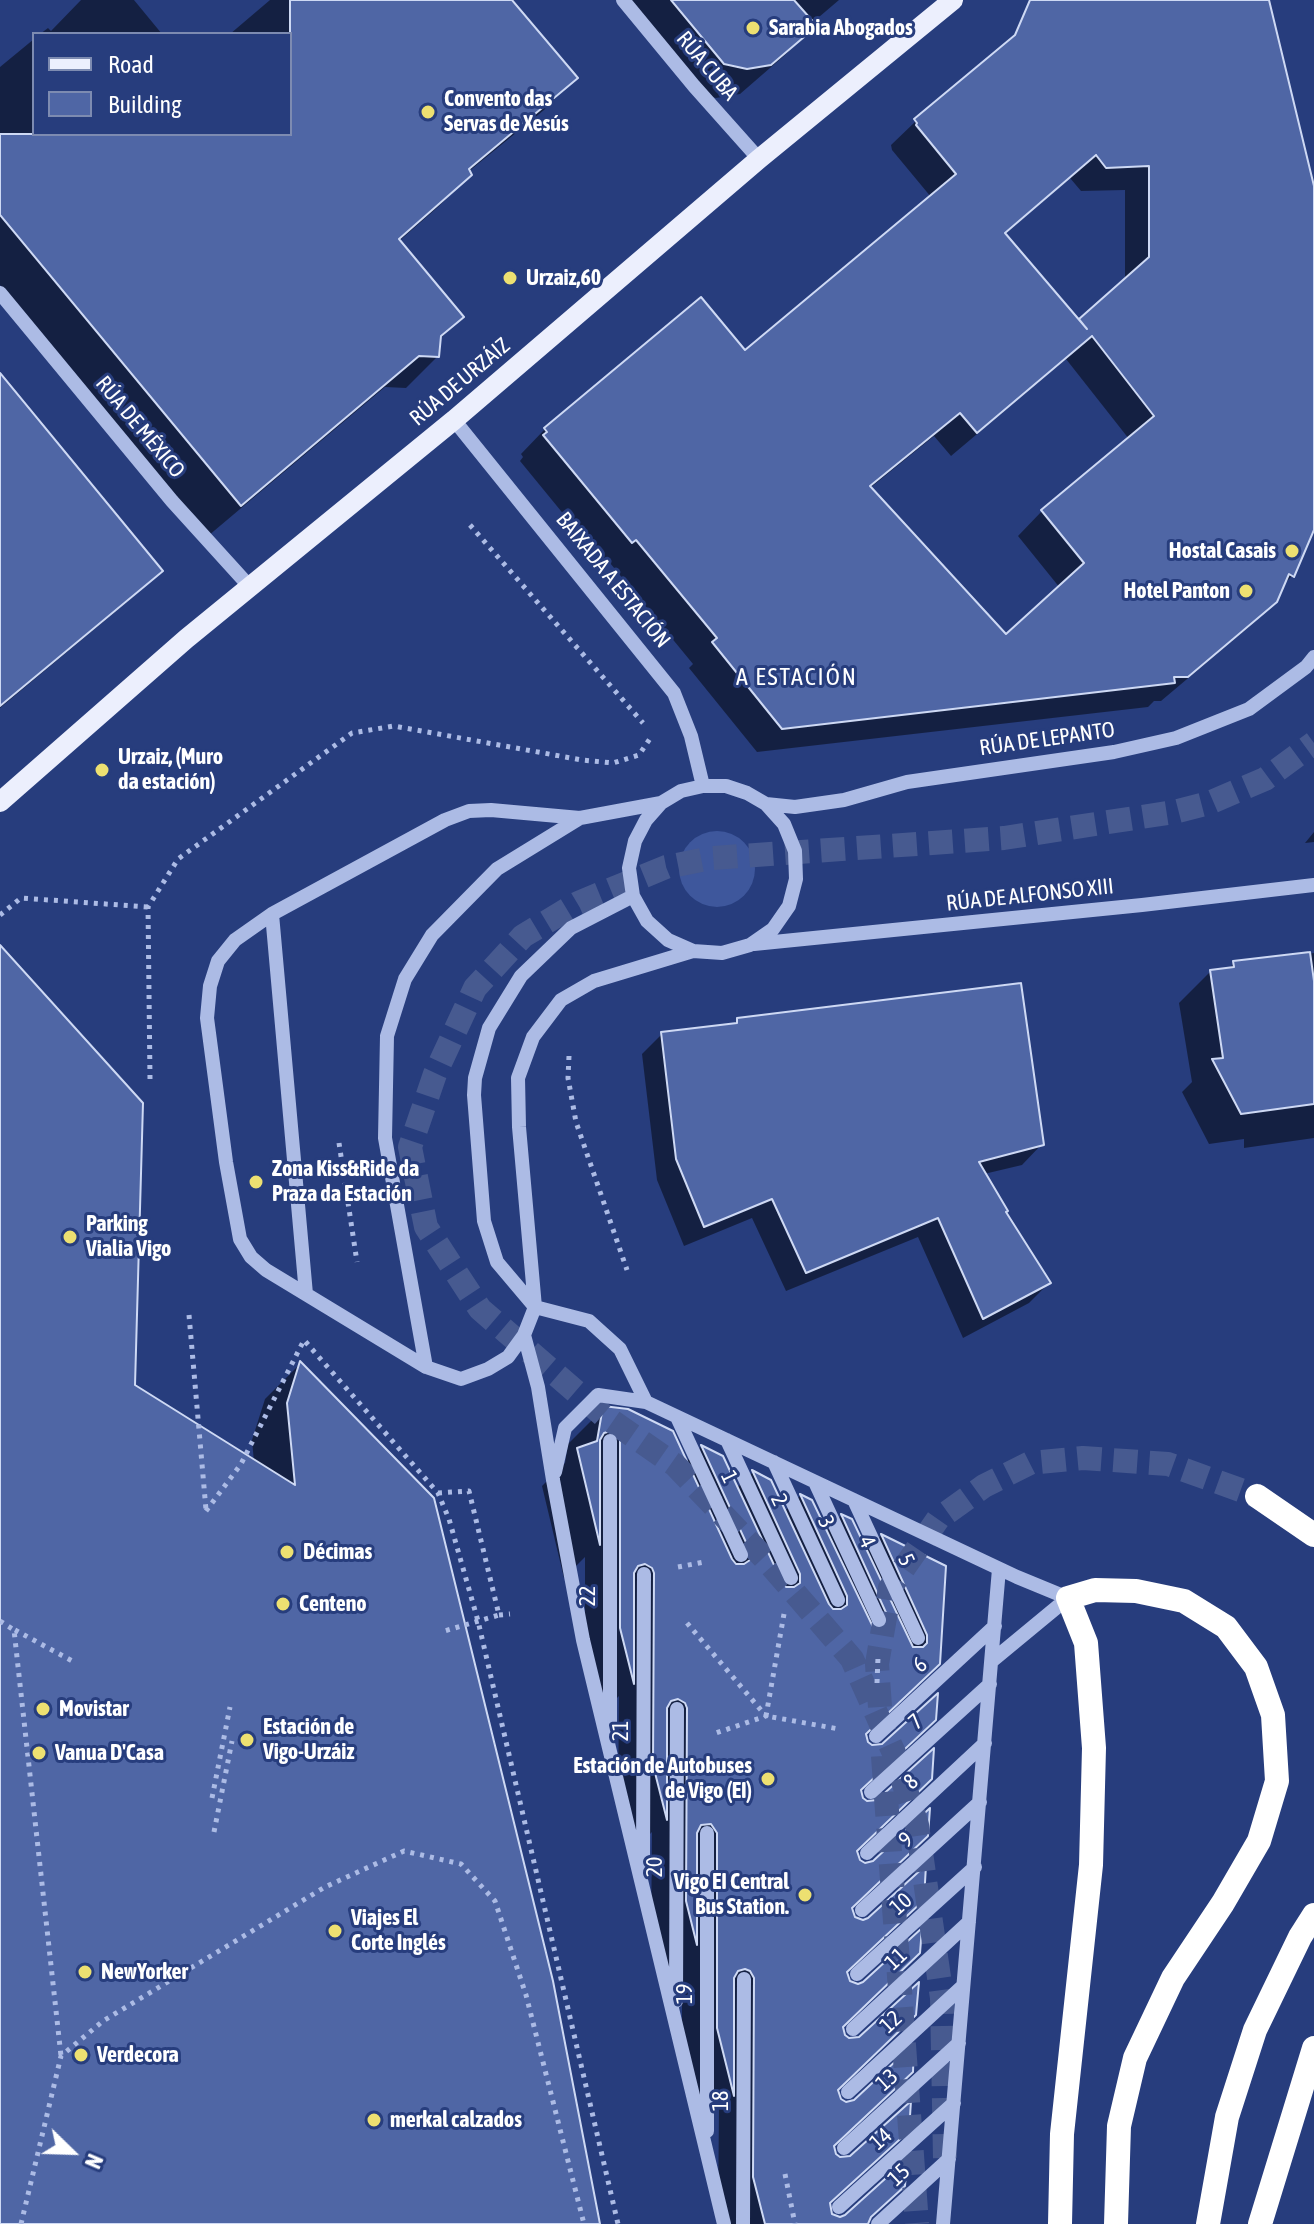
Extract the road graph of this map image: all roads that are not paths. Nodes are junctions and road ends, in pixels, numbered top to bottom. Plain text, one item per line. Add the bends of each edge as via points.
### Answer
1 (623, 0) edge
2 (953, 0) edge
3 (759, 159) junction
4 (0, 293) edge
5 (454, 420) junction
6 (250, 587) junction
7 (1314, 657) edge
8 (703, 786) junction
9 (0, 802) edge
10 (661, 803) junction
11 (766, 804) junction
12 (580, 818) junction
13 (1314, 885) edge
14 (633, 896) junction
15 (272, 914) junction
16 (750, 945) junction
17 (693, 951) junction
18 (306, 1294) junction
19 (535, 1307) junction
20 (524, 1335) junction
21 (426, 1367) junction
22 (646, 1402) junction
23 (677, 1417) junction
24 (727, 1440) junction
25 (610, 1441) dead end
26 (774, 1462) junction
27 (553, 1480) junction
28 (815, 1482) junction
29 (1257, 1496) tunnel mouth
30 (854, 1500) junction
31 (1314, 1535) edge
32 (741, 1555) dead end
33 (999, 1569) junction
34 (644, 1574) dead end
35 (791, 1578) road end
36 (1068, 1598) junction
37 (838, 1600) dead end
38 (879, 1620) dead end
39 (995, 1626) junction
40 (918, 1638) dead end
41 (993, 1660) junction
42 (990, 1684) junction
43 (677, 1709) dead end
44 (876, 1736) road end
45 (985, 1743) junction
46 (610, 1751) junction
47 (871, 1792) dead end
48 (980, 1802) junction
49 (707, 1833) dead end
50 (867, 1853) dead end
51 (975, 1867) junction
52 (643, 1888) junction
53 (862, 1910) dead end
54 (1314, 1915) edge
55 (969, 1922) junction
56 (857, 1974) dead end
57 (744, 1979) dead end
58 (963, 1986) junction
59 (676, 2025) junction
60 (853, 2029) dead end
61 (959, 2043) junction
62 (1314, 2048) edge
63 (848, 2092) dead end
64 (954, 2103) junction
65 (844, 2148) dead end
66 (707, 2156) junction
67 (949, 2159) junction
68 (839, 2207) dead end
69 (940, 2221) edge
70 (724, 2224) edge
71 (743, 2224) edge
72 (878, 2224) edge
73 (1060, 2224) edge
74 (1116, 2224) edge
75 (1208, 2224) edge
76 (1260, 2224) edge

1 - 3 street, RÚA CUBA
2 - 3 main road, RÚA DE URZÁIZ
3 - 5 main road, RÚA DE URZÁIZ
4 - 6 street, RÚA DE MÉXICO
5 - 6 main road, RÚA DE URZÁIZ
5 - 8 street, BAIXADA A ESTACIÓN via 674,693
6 - 9 main road, RÚA DE URZÁIZ
7 - 11 street, RÚA DE LEPANTO via 1249,709 1176,738 907,782 844,800 795,807
8 - 10 street
8 - 11 street via 726,786
10 - 12 street
10 - 14 street via 635,841 629,868
11 - 16 street via 784,824 795,851 796,879 789,906 773,929
12 - 15 street via 469,811
12 - 21 street via 497,869 432,935 405,979 387,1036 385,1138
13 - 16 street, RÚA DE ALFONSO XIII
14 - 17 street via 647,921 668,940
14 - 19 street via 571,928 521,976 489,1028 475,1078 484,1221 497,1262
15 - 18 street
15 - 18 street via 235,940 218,961 207,1018 240,1239 266,1270
16 - 17 street via 722,953
17 - 19 street via 594,981 561,1000 533,1037 518,1078
18 - 21 street
19 - 20 street
19 - 22 street via 589,1321 620,1349
20 - 21 street via 508,1357 461,1379
20 - 27 street
22 - 23 street
22 - 27 street via 598,1395 565,1428
23 - 24 street
23 - 32 street, 1
24 - 26 street
24 - 35 street, 2
25 - 46 street, 22
26 - 28 street
26 - 37 street, 3
27 - 46 street
28 - 30 street
28 - 38 street, 4
29 - 31 highway
30 - 33 street
30 - 40 street, 5
33 - 36 street
33 - 39 street
34 - 52 street, 21
36 - 41 street
36 - 73 highway via 1086,1643 1094,1748 1091,1865 1062,2134
36 - 74 highway via 1095,1590 1136,1591 1184,1601 1226,1627 1256,1667 1273,1715 1277,1781 1259,1841 1173,1978 1135,2058 1119,2126
39 - 41 street
39 - 44 street, 6
41 - 42 street
42 - 45 street
42 - 47 street, 7
43 - 59 street, 20
45 - 48 street
45 - 50 street, 8
46 - 52 street
48 - 51 street
48 - 53 street, 9
49 - 66 street, 19
51 - 55 street
51 - 56 street, 10
52 - 59 street
54 - 75 highway via 1255,2030 1227,2117
55 - 58 street
55 - 60 street, 11
57 - 71 street, 18
58 - 61 street
58 - 63 street, 12
59 - 66 street
61 - 64 street
61 - 65 street, 13
62 - 76 highway
64 - 67 street
64 - 68 street, 14
66 - 70 street
67 - 69 street
67 - 72 street, 15

